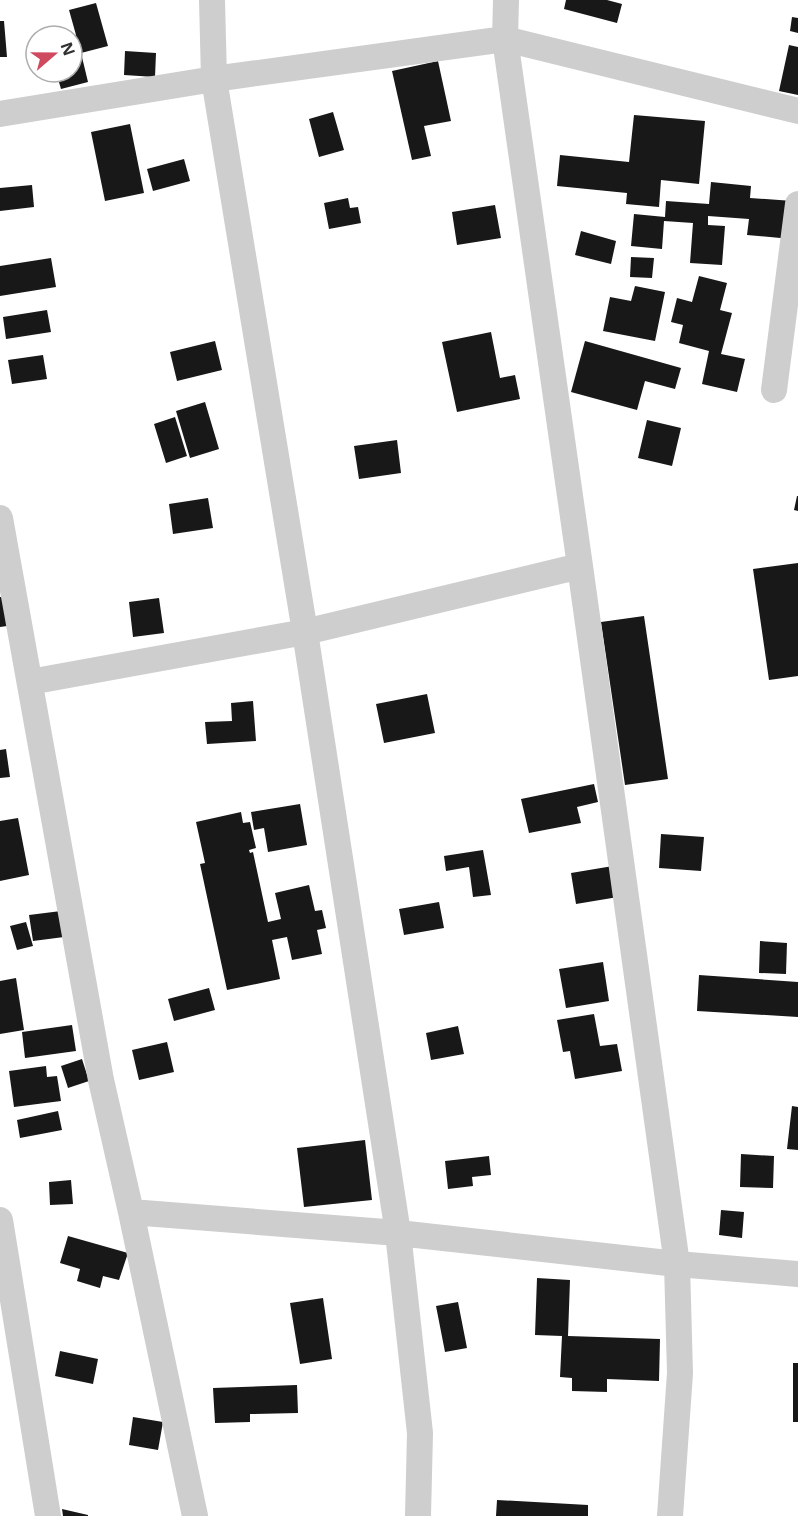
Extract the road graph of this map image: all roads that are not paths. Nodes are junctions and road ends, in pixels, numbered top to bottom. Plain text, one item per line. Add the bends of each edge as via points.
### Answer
1 (212, 0) edge
2 (506, 0) edge
3 (505, 39) junction
4 (214, 79) junction
5 (798, 111) edge
6 (0, 114) edge
7 (798, 204) edge
8 (774, 390) dead end
9 (0, 519) edge
10 (580, 566) junction
11 (305, 632) junction
12 (30, 682) junction
13 (131, 1212) junction
14 (0, 1220) edge
15 (398, 1233) junction
16 (677, 1264) junction
17 (798, 1274) edge
18 (48, 1516) edge
19 (195, 1516) edge
20 (417, 1516) edge
21 (670, 1516) edge

1 - 4 street
2 - 3 street
3 - 4 street
3 - 5 street
3 - 10 street
4 - 6 street
4 - 11 street
7 - 8 street
9 - 12 street
10 - 11 street
10 - 16 street
11 - 12 street
11 - 15 street
12 - 13 street via 101,1080
13 - 15 street
13 - 19 street
14 - 18 street
15 - 16 street
15 - 20 street via 420,1433
16 - 17 street
16 - 21 street via 680,1373

